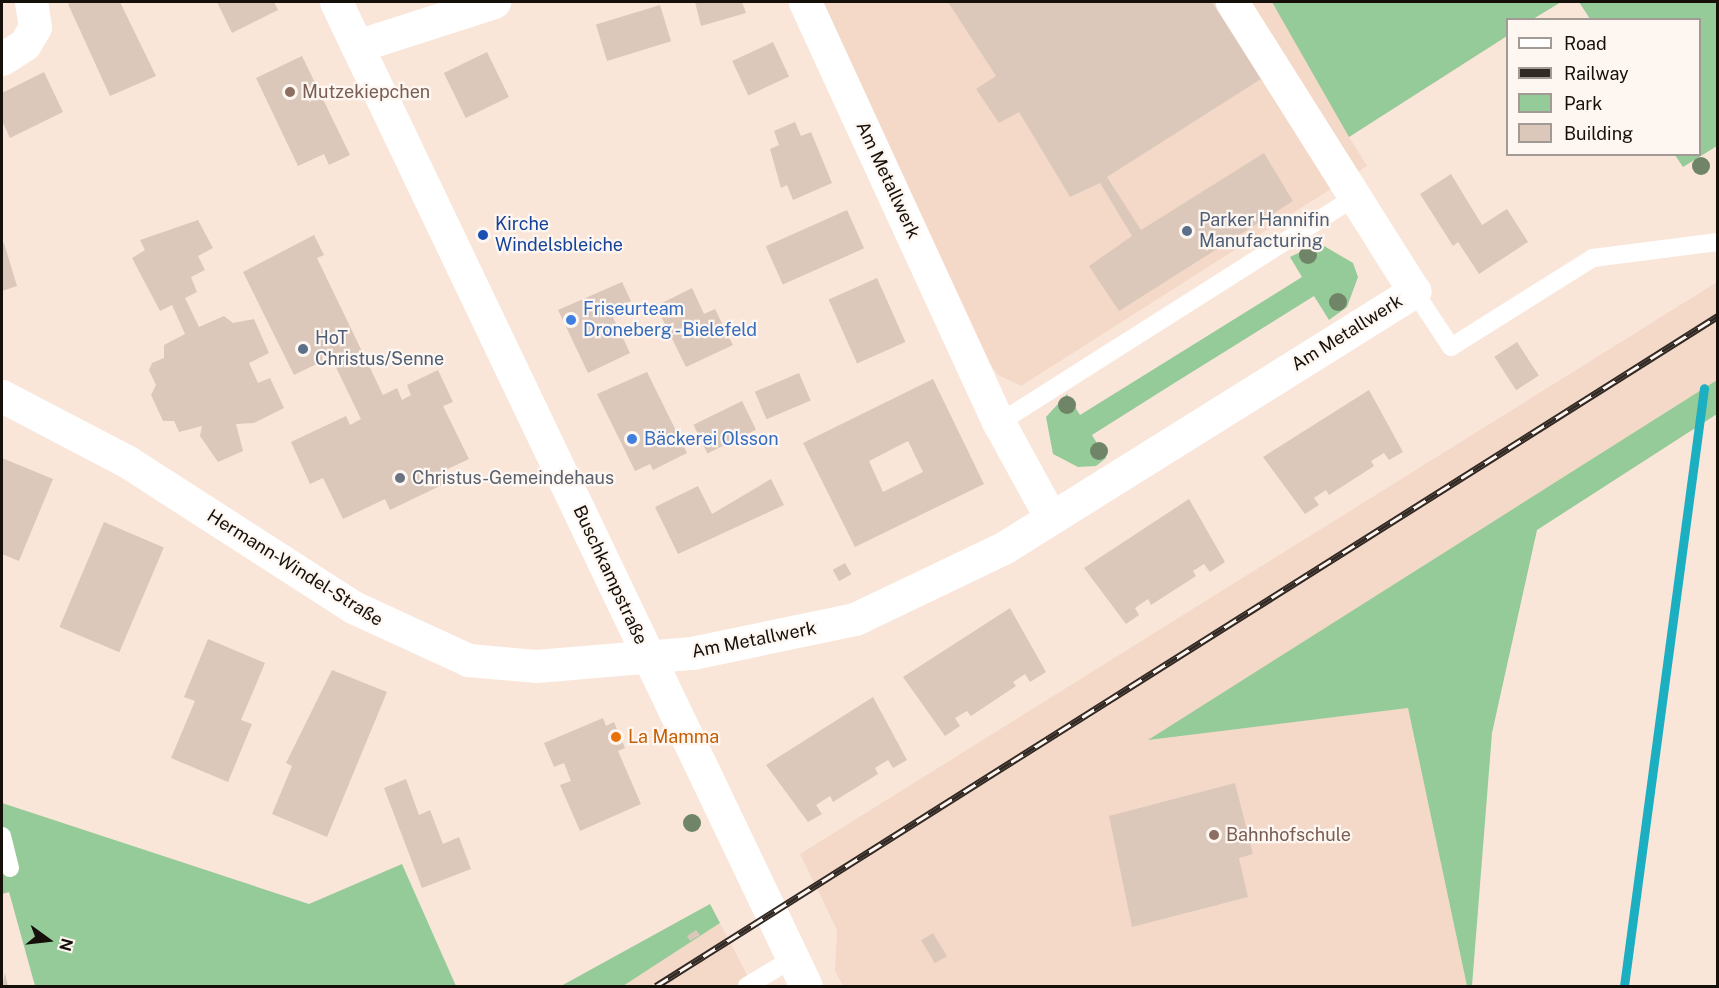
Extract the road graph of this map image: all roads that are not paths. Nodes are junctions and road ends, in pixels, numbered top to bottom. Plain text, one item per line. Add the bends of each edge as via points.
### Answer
1 (31, 2) edge
2 (336, 2) edge
3 (494, 2) edge
4 (805, 2) edge
5 (1232, 2) edge
6 (357, 46) junction
7 (2, 59) edge
8 (1355, 197) junction
9 (1718, 242) edge
10 (1414, 291) junction
11 (2, 396) edge
12 (999, 423) junction
13 (1051, 518) junction
14 (648, 656) junction
15 (2, 836) edge
16 (10, 868) dead end
17 (799, 973) edge
18 (747, 987) edge

1 - 7 street via 36,27 25,44
2 - 6 street, Buschkampstraße
3 - 6 street
4 - 12 street, Am Metallwerk
5 - 8 street, Am Metallwerk
6 - 14 street, Buschkampstraße
8 - 10 street, Am Metallwerk
8 - 12 lane
9 - 10 lane via 1593,258 1450,347
10 - 13 street, Am Metallwerk
11 - 14 street, Hermann-Windel-Straße via 128,462 353,607 439,650 508,665
12 - 13 street, Am Metallwerk
13 - 14 street, Am Metallwerk via 917,594 855,619 764,640
14 - 17 street, Buschkampstraße
15 - 16 lane
17 - 18 lane

